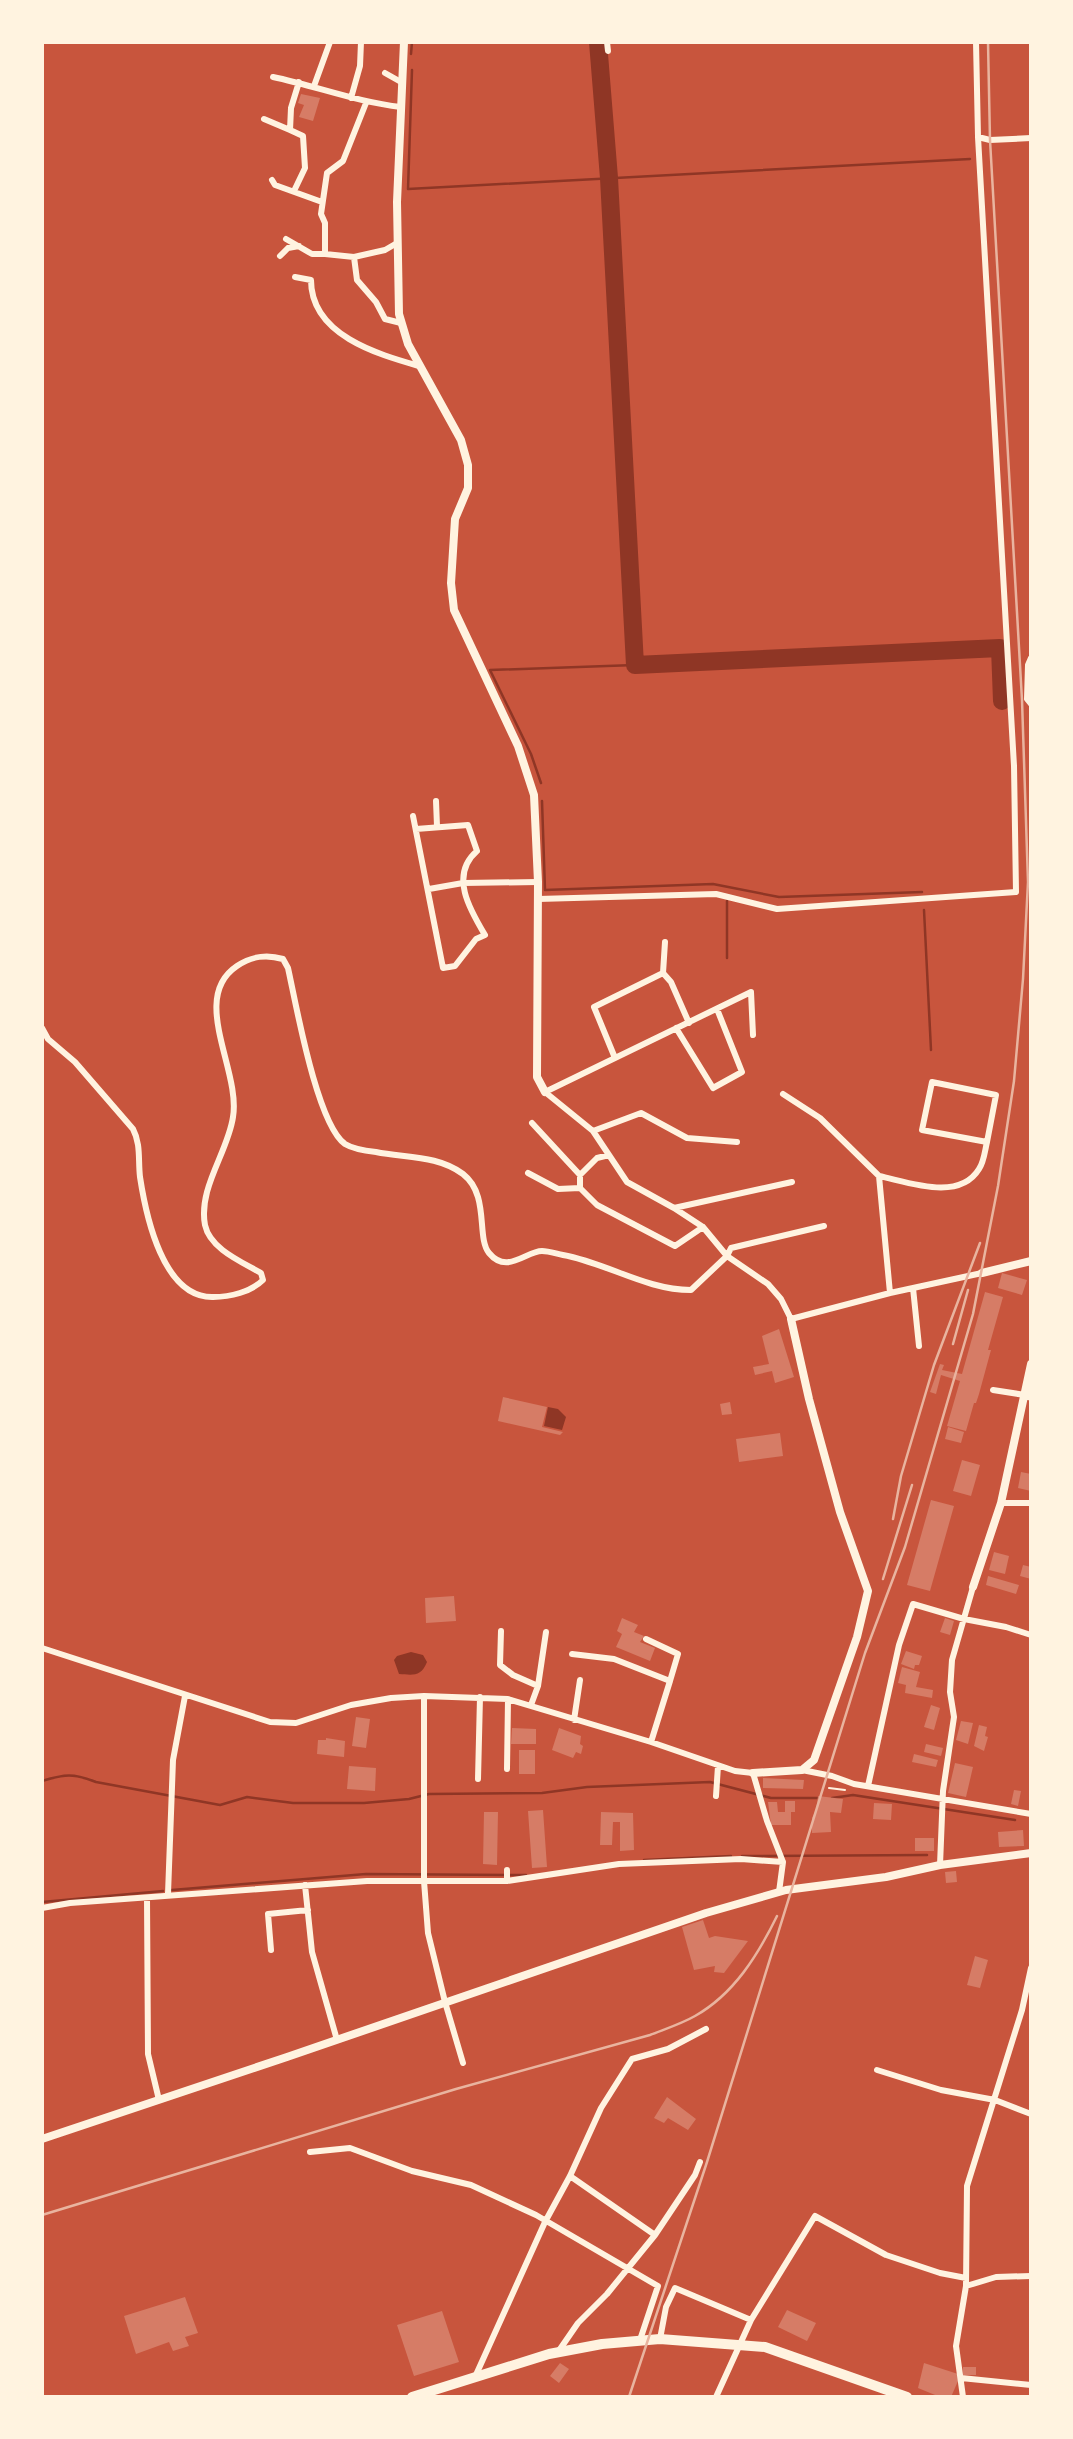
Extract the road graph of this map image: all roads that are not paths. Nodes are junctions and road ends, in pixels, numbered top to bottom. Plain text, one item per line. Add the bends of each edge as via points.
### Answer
1 (330, 42) edge
2 (361, 42) edge
3 (404, 42) edge
4 (607, 42) edge
5 (976, 42) edge
6 (608, 51) dead end
7 (385, 73) dead end
8 (273, 77) dead end
9 (299, 82) junction
10 (401, 82) junction
11 (314, 86) junction
12 (351, 97) junction
13 (366, 103) junction
14 (401, 107) junction
15 (264, 119) dead end
16 (290, 130) junction
17 (978, 136) junction
18 (1031, 138) edge
19 (272, 180) dead end
20 (295, 191) junction
21 (322, 202) junction
22 (286, 239) dead end
23 (397, 243) junction
24 (301, 245) junction
25 (325, 254) junction
26 (280, 256) dead end
27 (354, 257) junction
28 (295, 277) dead end
29 (401, 323) junction
30 (419, 366) junction
31 (1031, 658) edge
32 (1031, 704) edge
33 (436, 801) dead end
34 (413, 816) dead end
35 (438, 826) junction
36 (416, 829) junction
37 (538, 882) junction
38 (463, 883) junction
39 (429, 889) junction
40 (538, 899) junction
41 (665, 942) dead end
42 (663, 973) junction
43 (717, 1009) junction
44 (690, 1023) junction
45 (42, 1028) edge
46 (677, 1028) junction
47 (753, 1035) dead end
48 (615, 1058) junction
49 (545, 1092) junction
50 (783, 1094) dead end
51 (532, 1123) dead end
52 (593, 1131) junction
53 (737, 1142) dead end
54 (987, 1142) junction
55 (609, 1155) junction
56 (528, 1173) dead end
57 (580, 1175) junction
58 (879, 1176) junction
59 (792, 1182) dead end
60 (580, 1188) junction
61 (674, 1208) junction
62 (824, 1226) dead end
63 (702, 1227) junction
64 (727, 1256) junction
65 (1031, 1261) edge
66 (982, 1273) joint
67 (913, 1288) junction
68 (890, 1293) junction
69 (791, 1320) junction
70 (919, 1346) dead end
71 (1031, 1364) edge
72 (993, 1390) dead end
73 (1028, 1395) edge
74 (1001, 1503) junction
75 (1031, 1503) edge
76 (973, 1587) joint
77 (964, 1619) junction
78 (501, 1631) dead end
79 (547, 1632) dead end
80 (1031, 1635) edge
81 (646, 1639) dead end
82 (42, 1648) edge
83 (572, 1654) dead end
84 (580, 1680) dead end
85 (670, 1681) junction
86 (538, 1686) junction
87 (185, 1696) junction
88 (424, 1696) junction
89 (480, 1698) junction
90 (508, 1699) junction
91 (531, 1705) junction
92 (574, 1720) junction
93 (651, 1742) junction
94 (718, 1766) junction
95 (508, 1769) dead end
96 (802, 1770) junction
97 (753, 1773) junction
98 (478, 1779) dead end
99 (868, 1786) junction
100 (716, 1796) dead end
101 (942, 1799) junction
102 (1031, 1814) edge
103 (1031, 1853) edge
104 (783, 1862) junction
105 (940, 1865) junction
106 (507, 1870) dead end
107 (424, 1881) junction
108 (507, 1881) junction
109 (305, 1885) junction
110 (779, 1892) junction
111 (168, 1894) junction
112 (147, 1898) junction
113 (42, 1908) edge
114 (307, 1910) junction
115 (271, 1950) dead end
116 (1031, 1968) edge
117 (445, 2001) junction
118 (1022, 2010) junction
119 (1031, 2013) edge
120 (706, 2029) dead end
121 (337, 2039) junction
122 (463, 2063) dead end
123 (877, 2070) dead end
124 (159, 2099) junction
125 (995, 2100) junction
126 (1031, 2114) edge
127 (42, 2139) edge
128 (310, 2152) dead end
129 (699, 2162) dead end
130 (570, 2176) junction
131 (545, 2222) junction
132 (655, 2235) junction
133 (629, 2269) junction
134 (1031, 2276) edge
135 (966, 2278) junction
136 (966, 2286) junction
137 (751, 2320) junction
138 (660, 2339) junction
139 (640, 2340) junction
140 (741, 2345) junction
141 (558, 2352) junction
142 (961, 2378) junction
143 (474, 2379) junction
144 (1031, 2385) edge
145 (412, 2397) edge
146 (716, 2397) edge
147 (907, 2397) edge
148 (962, 2397) edge

1 - 11 street
2 - 12 street
3 - 10 street
4 - 6 street
5 - 17 street
7 - 10 street
8 - 9 street
9 - 11 street
9 - 16 street
10 - 14 street
11 - 12 street
12 - 13 street
13 - 14 street
13 - 21 street via 343,161 327,173
14 - 23 street
15 - 16 street
16 - 20 street via 303,136 304,168
17 - 18 street via 990,140
17 - 40 street via 1014,766 1016,892 777,909 716,894
19 - 20 street
20 - 21 street
21 - 25 street
22 - 24 street
23 - 27 street
23 - 29 street
24 - 25 street via 312,254
24 - 26 street
25 - 27 street
27 - 29 street via 357,280 385,320
28 - 30 street via 310,280 310,293 320,313 347,337 369,351
29 - 30 street
30 - 37 street via 461,440 468,465 468,488 455,519 454,610 518,747 534,795
31 - 32 street via 1027,699
33 - 35 street
34 - 36 street
35 - 36 street
35 - 38 street via 468,825 477,851 468,858
36 - 39 street
37 - 38 street
37 - 40 street
38 - 39 street
38 - 39 street via 471,912 485,935 476,939 455,966 443,968
40 - 49 street via 537,1077
41 - 42 street
42 - 44 street
42 - 48 street via 594,1007
43 - 44 street
43 - 46 street via 742,1072 713,1088
43 - 47 street via 751,992
44 - 46 street
45 - 64 street via 133,1129 154,1237 170,1271 190,1293 226,1297 264,1280 261,1273 216,1244 205,1223 206,1199 235,1106 218,1021 217,988 240,964 269,955 283,959 288,968 319,1094 338,1136 360,1149 427,1159 467,1177 479,1202 486,1251 493,1257 514,1262 541,1251 595,1263 661,1287 691,1290
46 - 48 street
48 - 49 street
49 - 52 street
50 - 58 street via 820,1118
51 - 57 street
52 - 53 street via 641,1113 687,1138
52 - 55 street
54 - 54 street via 996,1095 932,1082 922,1130
54 - 58 street via 980,1168 959,1185 942,1188
55 - 57 street via 597,1158
55 - 61 street via 627,1182
56 - 60 street via 558,1189
57 - 60 street
58 - 68 street
59 - 61 street
60 - 63 street via 597,1205 675,1246
61 - 63 street
62 - 64 street via 732,1248
63 - 64 street
64 - 69 street via 768,1284
65 - 66 street
66 - 67 street
67 - 68 street
67 - 70 street
68 - 69 street
69 - 96 street via 841,1512 868,1591 830,1720 814,1760
71 - 73 street
72 - 73 street
73 - 74 street
74 - 75 street
74 - 76 street
76 - 77 street
77 - 80 street
77 - 99 street via 913,1604 899,1645
77 - 101 street via 953,1660 950,1692 954,1717
78 - 86 street via 500,1665
79 - 86 street
81 - 85 street via 678,1654
82 - 87 street
83 - 85 street via 614,1659
84 - 92 street
85 - 93 street
86 - 91 street
87 - 88 street via 270,1722 296,1723 351,1705
87 - 111 street via 173,1759
88 - 89 street
88 - 107 street
89 - 90 street
89 - 98 street
90 - 91 street
90 - 95 street
91 - 92 street
92 - 93 street
93 - 94 street
94 - 97 street
94 - 100 street
96 - 97 street
96 - 99 street
97 - 104 street
99 - 101 street
101 - 102 street
101 - 105 street
103 - 105 street
104 - 108 street via 741,1859 619,1864
104 - 110 street
105 - 110 street
106 - 108 street
107 - 108 street
107 - 109 street
107 - 117 street via 428,1933
109 - 111 street
109 - 114 street
110 - 117 street
111 - 112 street
112 - 113 street
112 - 124 street via 148,2054
114 - 115 street via 268,1914
114 - 121 street via 312,1952
116 - 118 street
117 - 121 street
117 - 122 street
118 - 119 street
118 - 125 street
120 - 130 street via 668,2049 632,2059 601,2108
121 - 124 street
123 - 125 street via 941,2090
124 - 127 street
125 - 126 street
125 - 135 street via 967,2186
128 - 131 street via 350,2148 412,2171 471,2185
129 - 132 street
130 - 131 street
130 - 132 street
131 - 133 street
131 - 143 street
132 - 133 street
133 - 139 street via 658,2286
133 - 141 street via 578,2323
134 - 136 street via 996,2277
135 - 136 street
135 - 137 street via 886,2255 815,2216
136 - 142 street via 956,2346
137 - 138 street via 675,2288
137 - 140 street
138 - 139 highway
138 - 140 highway
139 - 141 highway
140 - 146 street
140 - 147 highway via 765,2347
141 - 143 highway
142 - 144 street
142 - 148 street
143 - 145 highway

